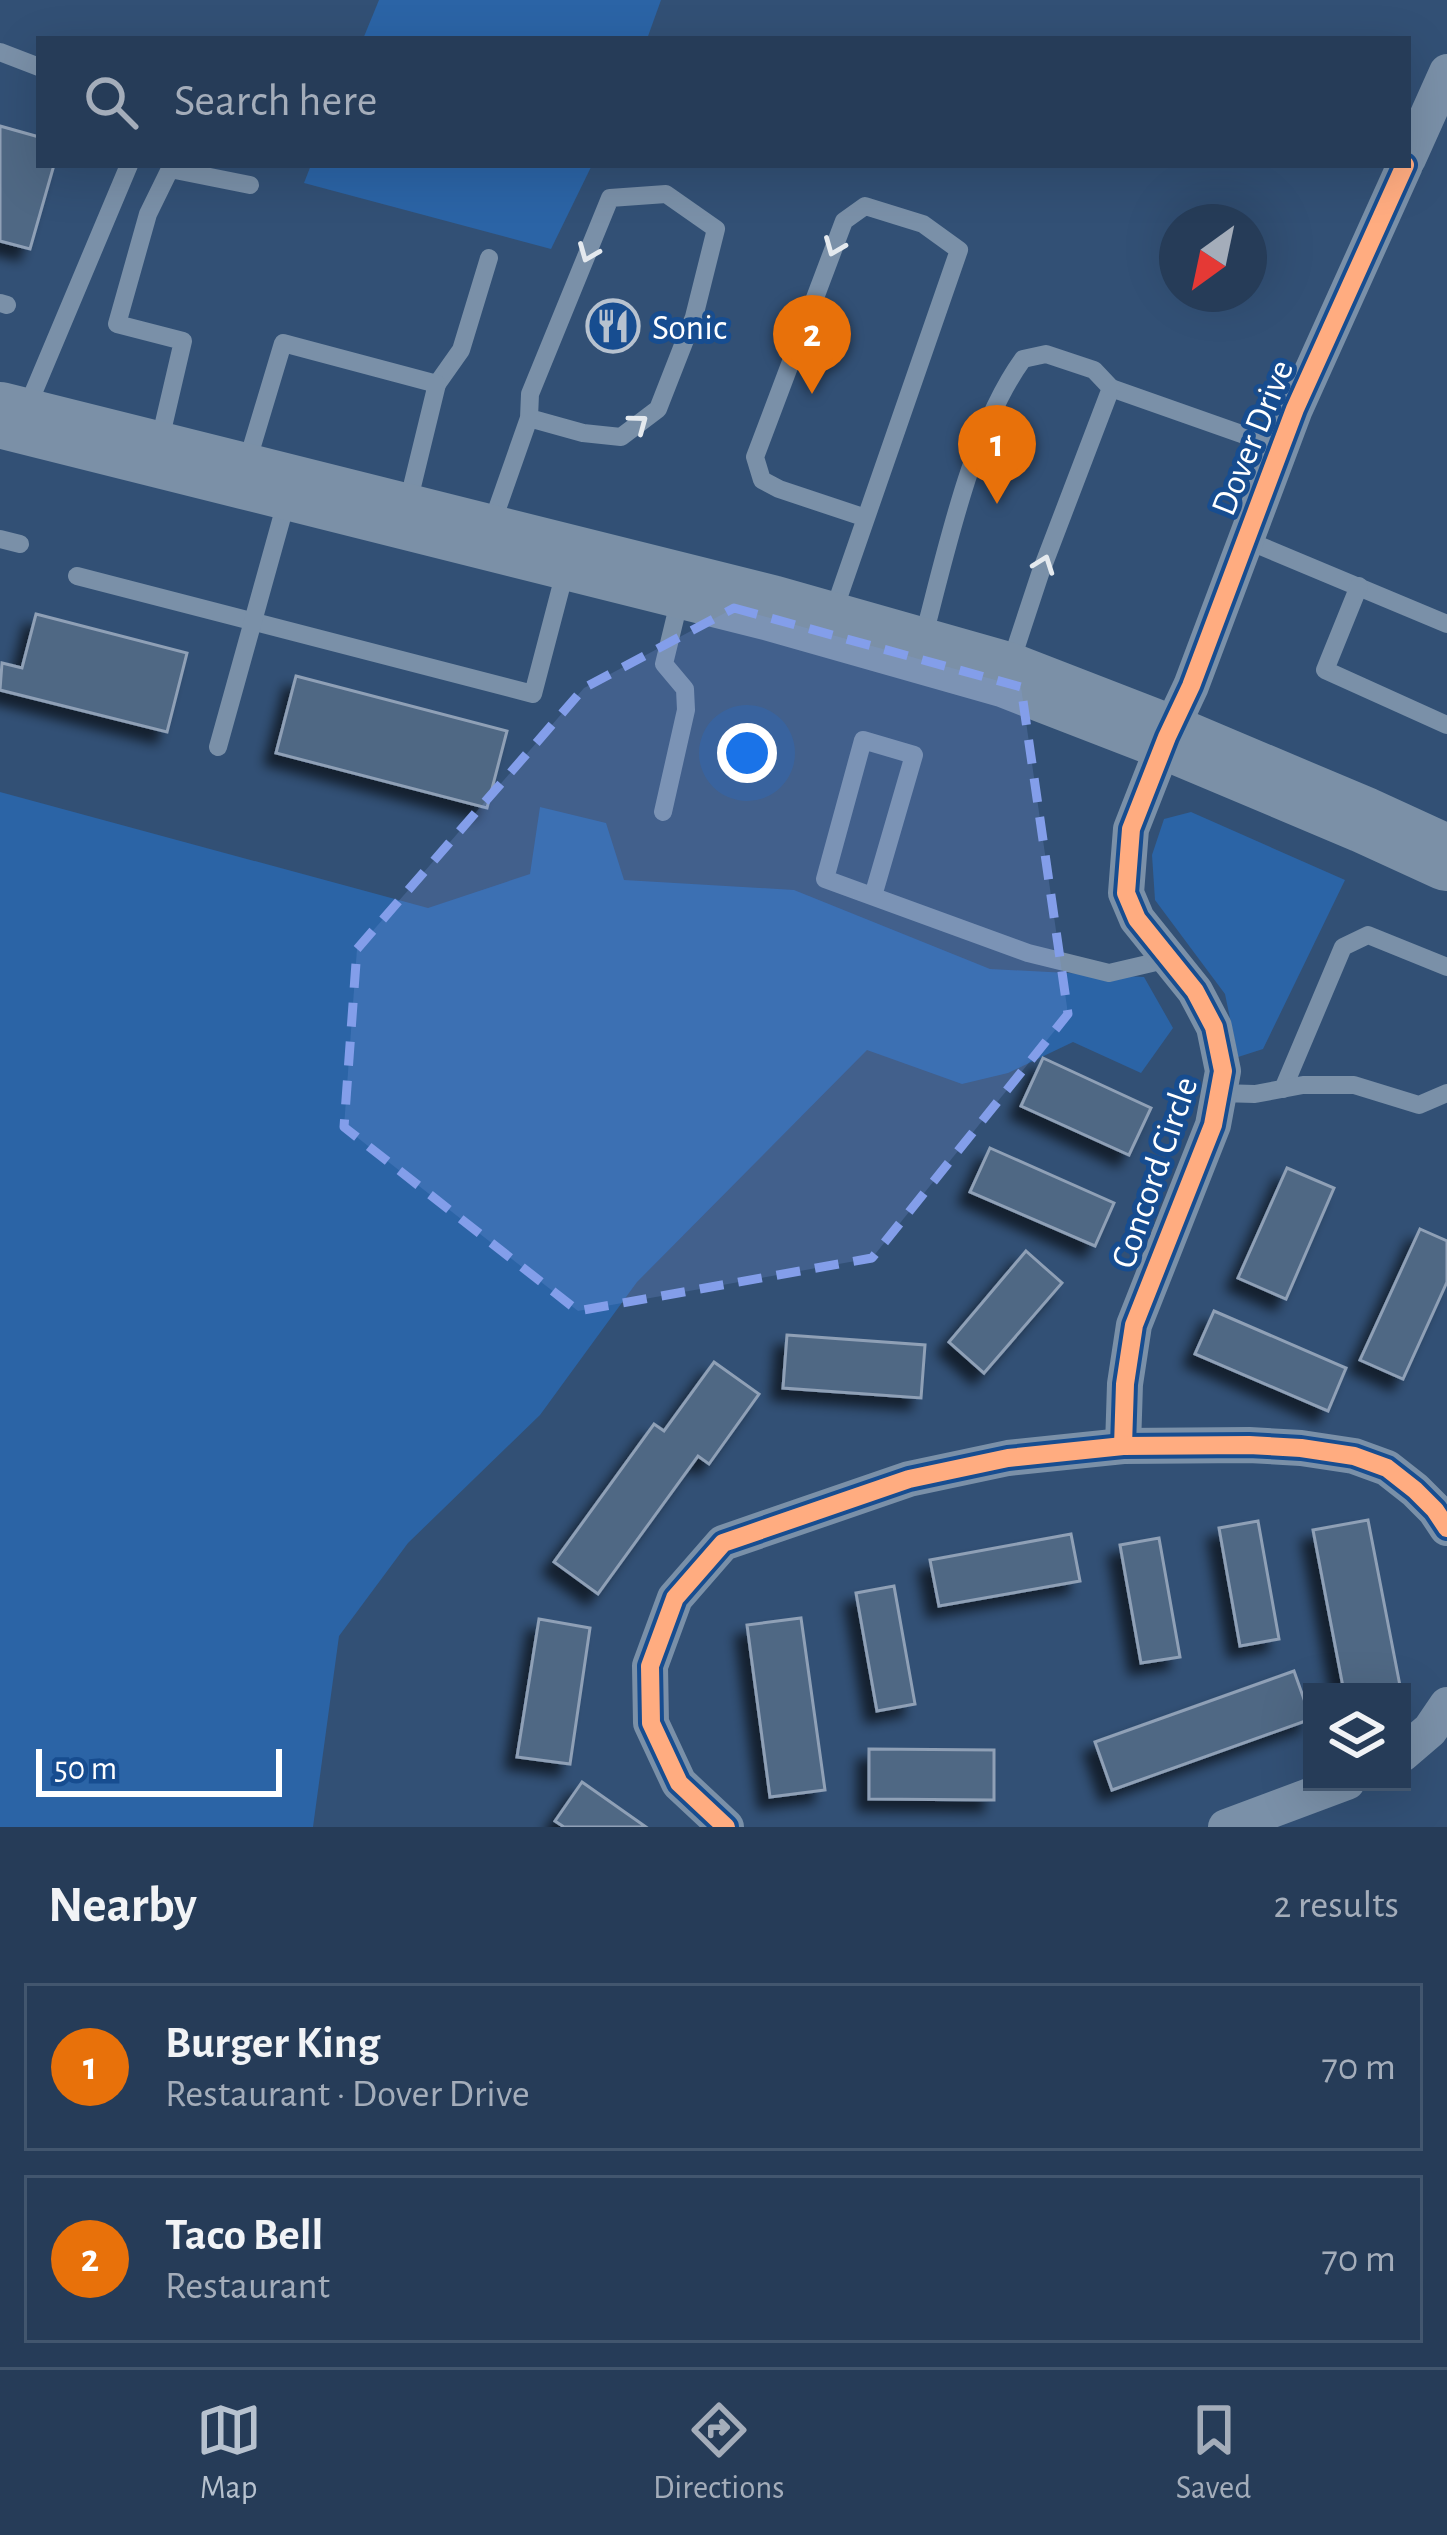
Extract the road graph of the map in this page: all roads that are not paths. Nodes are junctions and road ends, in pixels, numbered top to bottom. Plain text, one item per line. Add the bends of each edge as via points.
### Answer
1 (0, 52) edge
2 (36, 66) edge
3 (1447, 72) edge
4 (1411, 153) edge
5 (128, 168) edge
6 (1404, 168) edge
7 (250, 185) dead end
8 (489, 259) dead end
9 (437, 384) junction
10 (1111, 388) junction
11 (11, 417) edge
12 (529, 418) junction
13 (1281, 448) junction
14 (157, 454) junction
15 (266, 482) junction
16 (405, 518) junction
17 (866, 518) junction
18 (0, 539) edge
19 (487, 539) junction
20 (1246, 540) junction
21 (20, 544) dead end
22 (568, 559) junction
23 (77, 576) dead end
24 (1360, 586) junction
25 (682, 588) junction
26 (253, 622) junction
27 (830, 623) junction
28 (1447, 624) edge
29 (920, 650) junction
30 (1007, 675) junction
31 (1447, 725) edge
32 (1167, 737) junction
33 (218, 747) dead end
34 (663, 812) dead end
35 (1447, 858) edge
36 (872, 896) junction
37 (1169, 959) junction
38 (1447, 967) edge
39 (1283, 1089) junction
40 (1219, 1093) junction
41 (1447, 1093) edge
42 (1124, 1446) junction
43 (1447, 1528) edge
44 (1447, 1705) edge
45 (1411, 1746) edge
46 (1323, 1791) edge
47 (727, 1827) edge
48 (1226, 1827) edge

1 - 2 lane
3 - 4 street, Dover Drive
5 - 11 lane
6 - 13 street, Dover Drive
7 - 14 lane via 170,170 148,214 117,324 183,341
8 - 9 lane via 461,350
9 - 15 lane via 283,343
9 - 16 lane
10 - 13 lane
10 - 29 lane via 1094,370 1046,354 1024,359 969,475
30 -> 10 lane
11 - 14 highway
12 -> 12 lane via 621,437 658,409 716,229 666,194 610,198 530,394
12 - 19 lane
13 - 20 street, Dover Drive
14 - 15 highway
15 - 16 highway
15 - 26 lane
16 - 19 highway
17 -> 17 lane via 959,250 923,224 865,206 844,220 755,457 762,480 778,489
17 - 27 lane
18 - 21 lane
19 - 22 highway
20 - 24 lane
20 - 32 street, Dover Drive
22 - 25 highway
22 - 26 lane via 532,694
23 - 26 lane
24 - 28 lane
24 - 31 lane via 1325,670
25 - 27 highway
25 - 34 lane via 664,664 685,689 686,710
26 - 33 lane
27 - 29 highway
29 - 30 highway
30 - 32 highway
32 - 35 highway
32 - 37 street, Concord Circle via 1131,829 1126,893
36 - 36 lane via 825,879 863,740 914,755
36 - 37 lane via 1028,953 1109,973
37 - 40 street, Concord Circle via 1214,1027
38 - 39 lane via 1368,935 1343,947
39 - 40 lane
39 - 41 lane via 1354,1085 1419,1105
40 - 42 street, Concord Circle via 1134,1324
42 - 43 street via 1249,1445 1354,1456 1387,1468
42 - 47 street via 910,1478 723,1543 676,1598 650,1666 650,1724 679,1783
44 - 45 street
46 - 48 street

